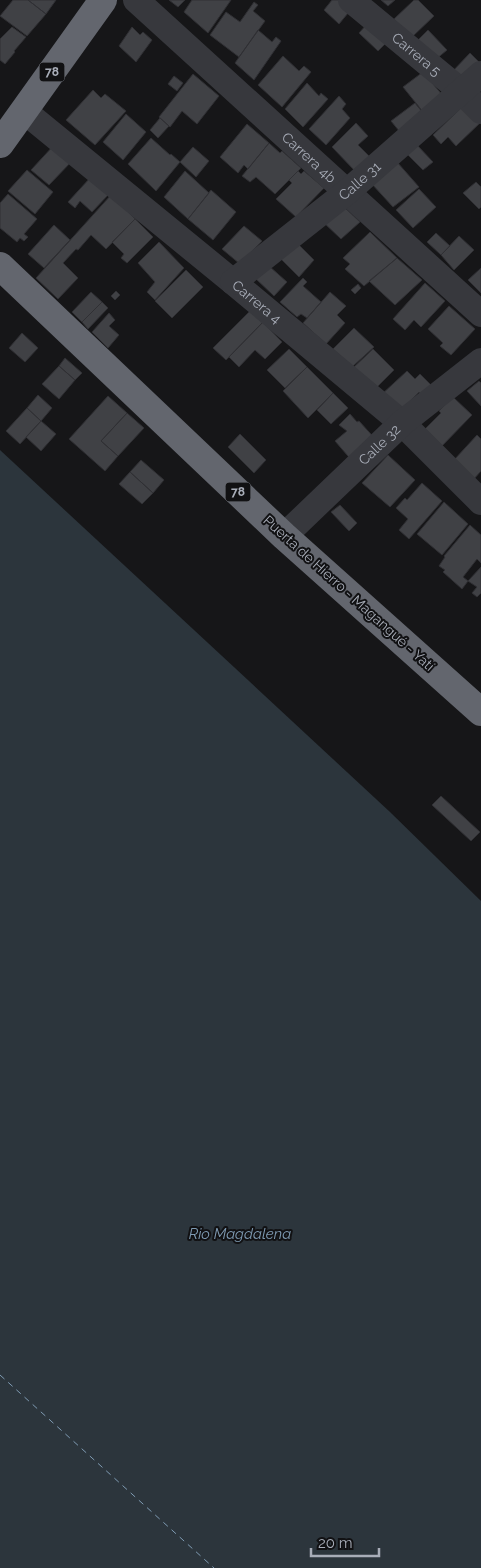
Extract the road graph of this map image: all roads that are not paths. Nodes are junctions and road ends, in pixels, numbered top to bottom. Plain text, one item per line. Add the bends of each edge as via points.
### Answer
1 (103, 0) edge
2 (136, 0) edge
3 (351, 0) edge
4 (481, 74) edge
5 (461, 91) junction
6 (481, 111) edge
7 (24, 112) junction
8 (0, 144) edge
9 (347, 192) junction
10 (0, 266) edge
11 (234, 282) junction
12 (481, 314) edge
13 (481, 361) edge
14 (402, 423) junction
15 (481, 502) edge
16 (284, 536) junction
17 (481, 712) edge

1 - 7 highway, 78
2 - 9 street, Carrera 4b
3 - 5 street, Carrera 5
4 - 5 street, Calle 31
5 - 6 street, Carrera 5
5 - 9 street, Calle 31
7 - 8 highway, 78
7 - 11 street, Carrera 4
9 - 11 street, Calle 31
9 - 12 street, Carrera 4b
10 - 16 highway, Puerta de Hierro - Magangué - Yatí / 78
11 - 14 street, Carrera 4
13 - 14 street, Calle 32
14 - 15 street, Carrera 4
14 - 16 street, Calle 32
16 - 17 highway, Puerta de Hierro - Magangué - Yatí / 78

